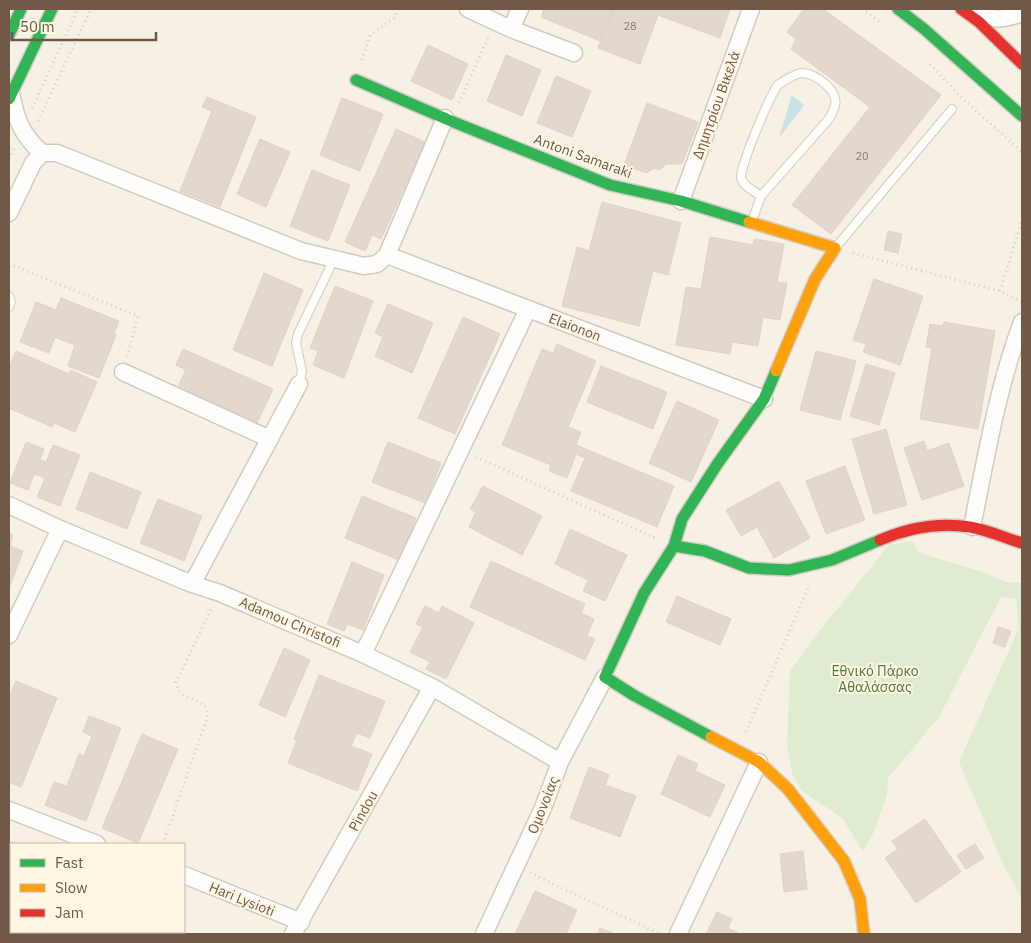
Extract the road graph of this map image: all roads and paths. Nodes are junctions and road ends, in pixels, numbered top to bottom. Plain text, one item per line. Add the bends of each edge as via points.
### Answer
1 (21, 9) edge
2 (52, 9) edge
3 (78, 9) edge
4 (91, 9) edge
5 (399, 9) edge
6 (468, 9) edge
7 (520, 9) edge
8 (751, 9) edge
9 (898, 9) edge
10 (964, 11) edge
11 (1022, 13) edge
12 (495, 22) junction
13 (511, 28) junction
14 (9, 35) edge
15 (574, 53) dead end
16 (924, 58) dead end
17 (1022, 64) edge
18 (356, 80) joint
19 (10, 97) edge
20 (952, 109) dead end
21 (1022, 116) edge
22 (448, 120) junction
23 (25, 135) junction
24 (1022, 152) edge
25 (37, 158) junction
26 (9, 159) edge
27 (761, 196) junction
28 (681, 201) junction
29 (9, 213) edge
30 (1022, 220) edge
31 (751, 222) junction
32 (835, 248) junction
33 (387, 255) junction
34 (334, 259) junction
35 (9, 264) edge
36 (1000, 291) junction
37 (9, 296) edge
38 (1022, 302) edge
39 (9, 306) edge
40 (528, 309) junction
41 (1022, 322) edge
42 (123, 372) joint
43 (299, 384) joint
44 (764, 399) junction
45 (270, 439) junction
46 (460, 450) junction
47 (9, 505) edge
48 (972, 527) junction
49 (60, 529) junction
50 (1022, 543) edge
51 (674, 546) junction
52 (820, 563) junction
53 (192, 584) junction
54 (220, 593) junction
55 (9, 635) edge
56 (363, 654) junction
57 (605, 677) junction
58 (432, 687) junction
59 (738, 750) junction
60 (560, 762) junction
61 (759, 762) junction
62 (9, 810) edge
63 (75, 841) edge
64 (90, 843) edge
65 (163, 843) edge
66 (516, 866) junction
67 (185, 875) edge
68 (297, 928) edge
69 (484, 934) edge
70 (660, 934) edge
71 (678, 934) edge
72 (864, 934) edge

1 - 14 street
2 - 19 street
3 - 23 path
4 - 23 path
5 - 18 path via 394,18 370,34
6 - 12 street
7 - 13 street
8 - 28 street, Δημητρίου Βικελά
9 - 21 street
10 - 11 street via 995,20
10 - 17 street
12 - 13 street
12 - 22 path
13 - 15 street
16 - 24 path via 962,98
18 - 22 street, Antoni Samaraki
19 - 23 street via 16,120
20 - 32 lane
22 - 28 street, Antoni Samaraki via 610,185
22 - 33 street
23 - 25 street
23 - 26 path
25 - 29 street
25 - 34 street via 57,153 301,251
27 - 27 lane via 829,119 836,104 832,90 809,74 799,74 777,86 747,152 741,169 742,180
27 - 31 lane
28 - 31 street, Antoni Samaraki
30 - 36 path
31 - 32 street, Antoni Samaraki
32 - 36 path
32 - 44 street via 815,279
33 - 34 street via 377,264 364,266
33 - 40 street, Elaionon
34 - 43 lane via 298,334 296,343 302,371
35 - 42 path via 138,316
36 - 38 path
37 - 39 lane
40 - 44 street, Elaionon
40 - 46 street
41 - 48 street via 1001,389
42 - 45 street
43 - 45 street
44 - 51 street via 682,518
45 - 53 street
46 - 51 path
46 - 56 street
47 - 49 street, Adamou Christofi
48 - 50 street
48 - 52 street via 938,524 901,531
49 - 53 street, Adamou Christofi
49 - 55 street
51 - 52 street via 705,551 749,568 789,570
51 - 57 street via 644,593
52 - 59 path
53 - 54 street, Adamou Christofi
54 - 56 street, Adamou Christofi
54 - 65 path via 176,682 182,695 205,705 208,720
56 - 58 street, Adamou Christofi
57 - 59 street
57 - 60 street, Ομονοίας
58 - 60 street, Adamou Christofi
58 - 68 street, Pindou
59 - 61 street
60 - 66 street, Ομονοίας
61 - 71 street
61 - 72 street via 788,789 844,861 860,899
62 - 63 street
63 - 64 street
66 - 69 street, Ομονοίας
66 - 70 path
67 - 68 street, Hari Lysioti

